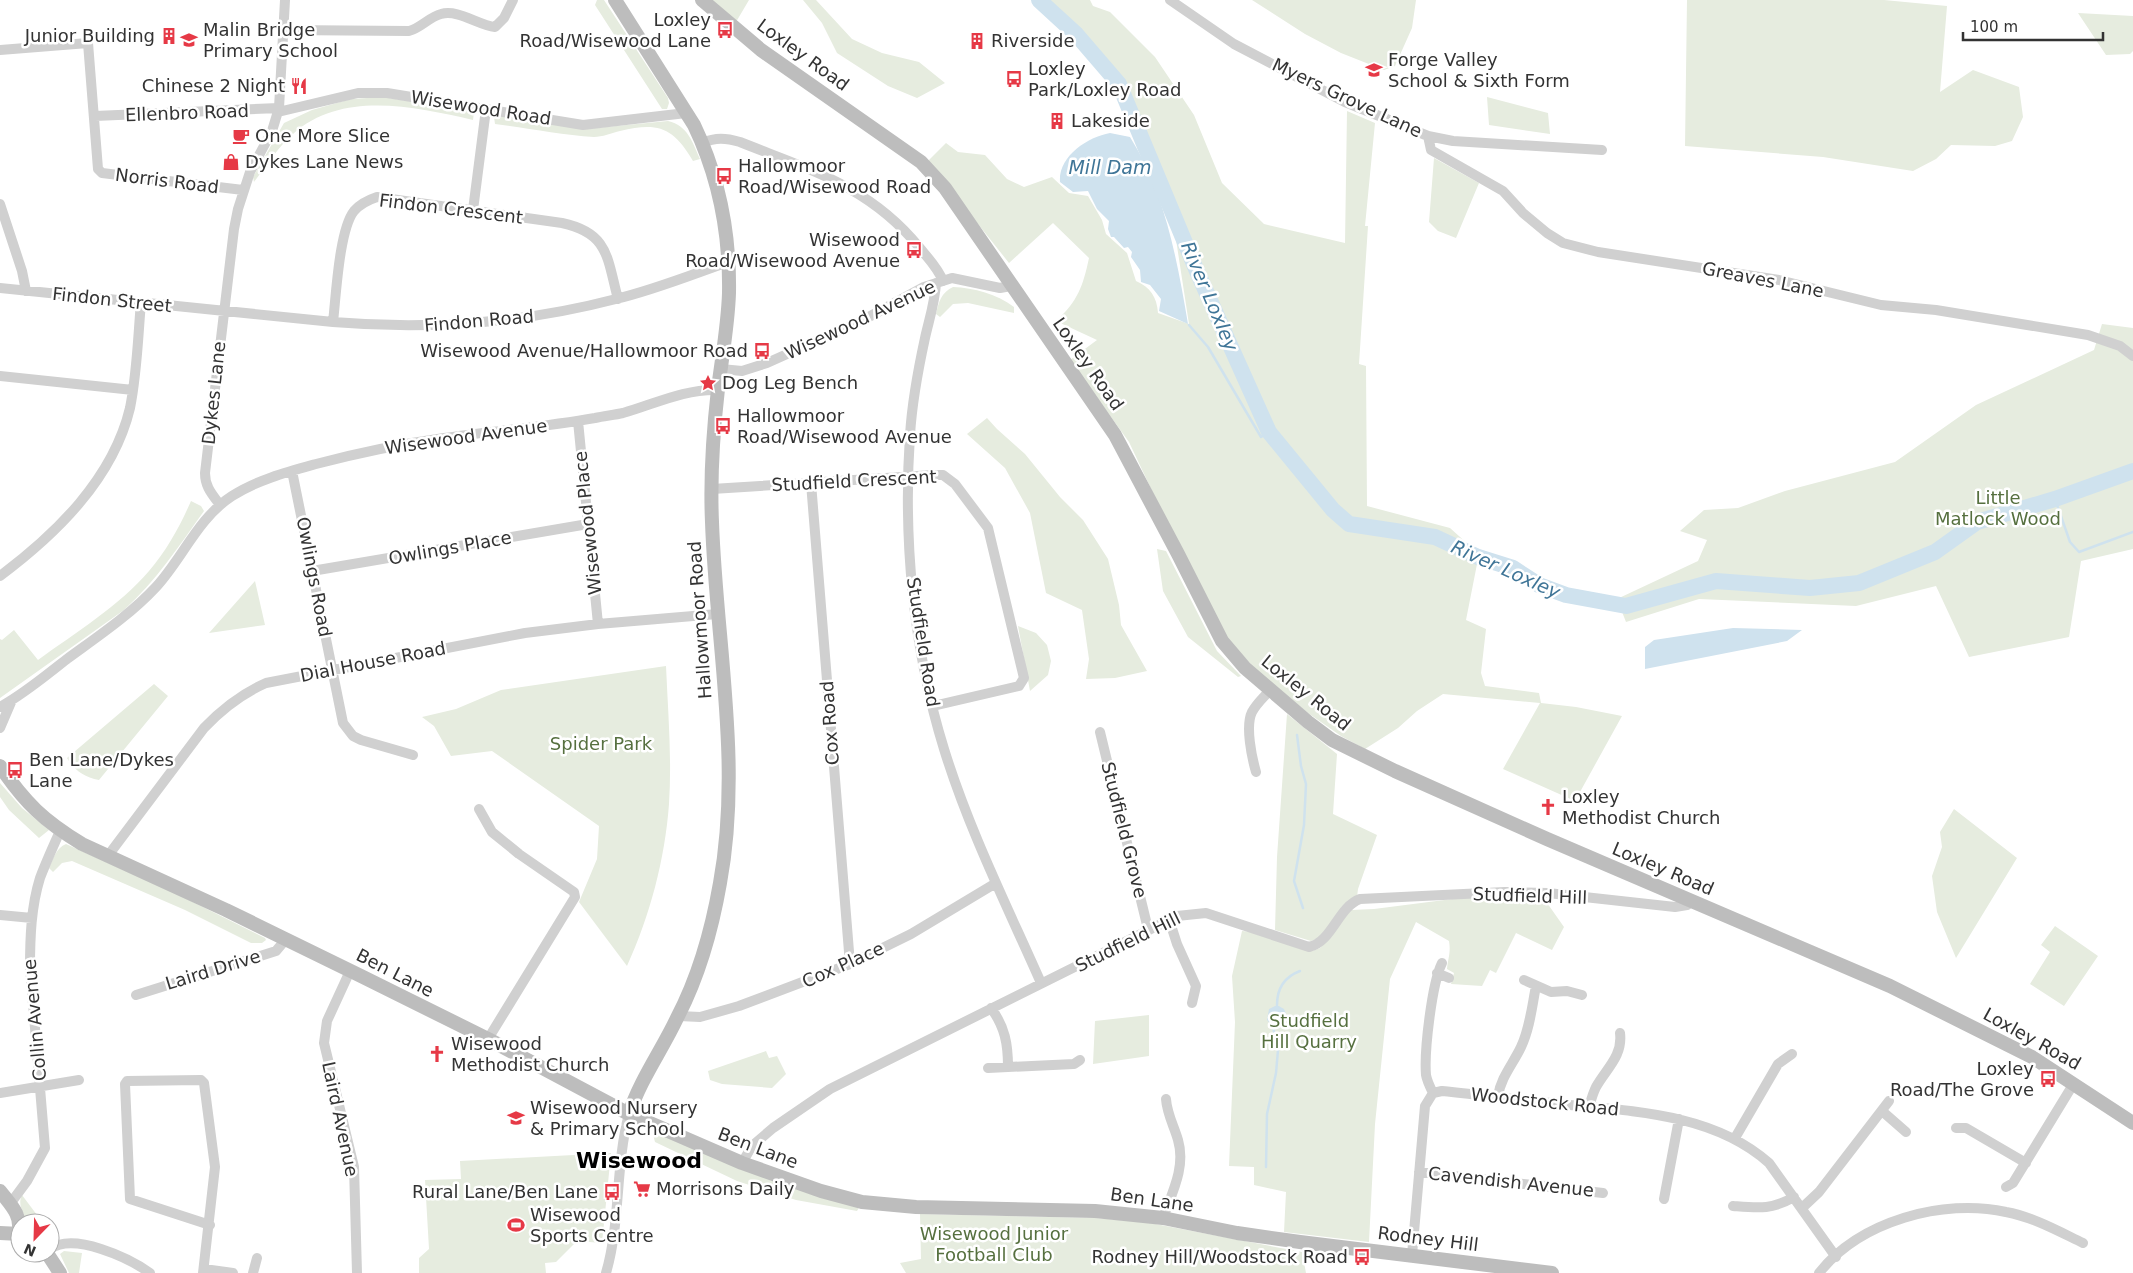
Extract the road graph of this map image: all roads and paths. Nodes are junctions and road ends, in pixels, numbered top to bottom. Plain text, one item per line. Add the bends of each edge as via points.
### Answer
1 (285, 0) edge
2 (513, 0) edge
3 (615, 0) edge
4 (702, 0) edge
5 (1170, 0) edge
6 (283, 30) junction
7 (0, 50) edge
8 (486, 109) junction
9 (279, 110) junction
10 (686, 113) junction
11 (95, 116) junction
12 (1428, 136) junction
13 (702, 142) junction
14 (1602, 150) dead end
15 (243, 190) junction
16 (0, 204) edge
17 (472, 210) junction
18 (728, 262) junction
19 (939, 282) junction
20 (1011, 286) junction
21 (0, 288) edge
22 (26, 291) junction
23 (618, 299) junction
24 (141, 302) junction
25 (224, 311) junction
26 (333, 322) junction
27 (2133, 356) edge
28 (720, 369) junction
29 (0, 376) edge
30 (133, 390) junction
31 (718, 390) junction
32 (578, 421) junction
33 (292, 471) junction
34 (908, 477) junction
35 (811, 483) junction
36 (712, 489) junction
37 (220, 505) junction
38 (588, 524) junction
39 (312, 571) junction
40 (0, 576) edge
41 (717, 614) junction
42 (598, 624) junction
43 (332, 670) junction
44 (1270, 690) junction
45 (12, 700) junction
46 (933, 706) junction
47 (0, 707) edge
48 (0, 728) edge
49 (1100, 732) dead end
50 (413, 755) dead end
51 (0, 766) edge
52 (1256, 772) dead end
53 (479, 809) dead end
54 (60, 831) junction
55 (107, 857) junction
56 (996, 883) junction
57 (1692, 901) junction
58 (0, 915) edge
59 (32, 918) junction
60 (1169, 919) junction
61 (1148, 929) junction
62 (286, 939) junction
63 (1442, 963) dead end
64 (850, 964) junction
65 (350, 970) junction
66 (1437, 973) junction
67 (1449, 978) dead end
68 (1524, 980) dead end
69 (1040, 983) junction
70 (1536, 986) junction
71 (1582, 994) dead end
72 (136, 995) dead end
73 (1192, 1003) dead end
74 (991, 1008) junction
75 (679, 1016) junction
76 (1620, 1033) dead end
77 (488, 1039) junction
78 (1792, 1054) dead end
79 (1080, 1060) dead end
80 (1008, 1067) junction
81 (988, 1068) dead end
82 (79, 1080) dead end
83 (2074, 1083) junction
84 (40, 1085) junction
85 (0, 1093) edge
86 (1433, 1093) junction
87 (1498, 1096) junction
88 (1166, 1099) dead end
89 (1889, 1101) dead end
90 (1589, 1106) junction
91 (1882, 1111) junction
92 (629, 1114) junction
93 (1679, 1119) junction
94 (2133, 1123) edge
95 (1956, 1128) dead end
96 (1906, 1132) dead end
97 (1735, 1138) junction
98 (2026, 1162) junction
99 (742, 1163) junction
100 (1419, 1172) junction
101 (2006, 1187) dead end
102 (0, 1190) edge
103 (1603, 1193) dead end
104 (1794, 1197) junction
105 (1664, 1198) dead end
106 (10, 1204) junction
107 (1733, 1206) dead end
108 (1802, 1208) junction
109 (16, 1213) edge
110 (1163, 1218) junction
111 (210, 1225) junction
112 (1300, 1242) joint
113 (2084, 1243) dead end
114 (60, 1244) edge
115 (1412, 1255) junction
116 (1836, 1257) junction
117 (257, 1258) dead end
118 (204, 1271) edge
119 (150, 1273) edge
120 (233, 1273) edge
121 (253, 1273) edge
122 (356, 1273) edge
123 (606, 1273) edge
124 (1552, 1273) edge
125 (1819, 1273) edge

1 - 6 street, Dykes Lane
2 - 6 street via 495,27 452,13 441,14 409,31
3 - 10 street, Hallowmoor Road
4 - 20 street, Loxley Road via 760,50 921,162 945,188
5 - 12 street, Myers Grove Lane via 1234,44 1346,102
6 - 9 street, Dykes Lane
7 - 11 street, Norris Road via 88,43
8 - 9 street, Wisewood Road via 387,93 358,93
8 - 10 street, Wisewood Road via 583,124
8 - 17 street
9 - 11 street, Ellenbro Road
9 - 15 street, Dykes Lane
10 - 13 street, Hallowmoor Road
11 - 15 street, Norris Road via 98,169 102,173
12 - 14 street, Myers Grove Lane via 1453,141
12 - 27 street, Greaves Lane via 1431,150 1503,191 1522,213 1563,243 1598,252 1779,280 1881,306 1936,310 2088,335 2120,346
13 - 18 street, Hallowmoor Road via 717,184 725,221
13 - 19 street via 724,137 740,142 858,192 910,235 934,264
15 - 25 street, Dykes Lane via 234,229
16 - 22 street
17 - 23 street, Findon Crescent via 562,223 587,230 602,244
17 - 26 street, Findon Crescent via 386,197 377,197 360,205 345,230
18 - 23 street, Findon Road
18 - 28 street, Hallowmoor Road via 727,322
19 - 20 street via 952,278 994,287
19 - 28 street, Wisewood Avenue via 767,364 742,371
19 - 34 street, Studfield Road via 913,403
20 - 44 street, Loxley Road via 1115,436 1222,641
21 - 22 street, Findon Street
22 - 24 street, Findon Street
23 - 26 street, Findon Road via 530,317 476,323 377,326
24 - 25 street, Findon Street
24 - 30 street
25 - 26 street, Findon Road
25 - 37 street, Dykes Lane via 205,482
28 - 31 street, Hallowmoor Road
29 - 30 street
30 - 40 street via 124,428 112,454 81,501 43,542
31 - 32 street, Wisewood Avenue via 686,392 623,413
31 - 36 street, Hallowmoor Road
32 - 33 street, Wisewood Avenue via 442,438
32 - 38 street, Wisewood Place
33 - 37 street, Wisewood Avenue via 246,488
33 - 39 street, Owlings Road
34 - 35 street, Studfield Crescent
34 - 46 street, Studfield Road via 914,599
34 - 46 street, Studfield Crescent via 943,475 950,478 985,523 1024,678 1019,686
35 - 36 street, Studfield Crescent
35 - 64 street, Cox Road
36 - 41 street, Hallowmoor Road
37 - 45 street via 141,602
38 - 39 street, Owlings Place
38 - 42 street, Wisewood Place
39 - 43 street, Owlings Road
41 - 42 street, Dial House Road
41 - 75 street, Hallowmoor Road via 727,728 726,848 703,955
42 - 43 street, Dial House Road via 525,633
43 - 50 street, Owlings Road via 347,730 361,740
43 - 55 street, Dial House Road via 266,683 248,691 218,714
44 - 52 street via 1252,712 1249,721
44 - 57 street, Loxley Road via 1332,740 1357,754
45 - 47 street
45 - 48 street
46 - 56 street, Studfield Road via 956,785
49 - 61 street, Studfield Grove
51 - 54 street, Ben Lane via 24,800
53 - 77 street via 492,832 574,892 575,897
54 - 55 street, Ben Lane
54 - 59 street, Collin Avenue via 40,878
55 - 62 street, Ben Lane
56 - 64 street, Cox Place via 911,934
56 - 69 street, Studfield Road
57 - 60 street, Studfield Hill via 1675,907 1548,893 1505,892 1360,899 1324,937 1309,947 1206,913
57 - 83 street, Loxley Road via 1890,986 2024,1053
58 - 59 street
59 - 84 street, Collin Avenue via 30,968
60 - 61 street, Studfield Hill
60 - 73 street via 1196,986
61 - 69 street, Studfield Hill via 1096,958
62 - 65 street, Ben Lane
62 - 72 street, Laird Drive via 276,951
63 - 66 street
64 - 75 street, Cox Place via 739,1006 700,1017
65 - 77 street, Ben Lane
65 - 122 street, Laird Avenue via 327,1021 324,1043 354,1167
66 - 67 street
66 - 86 street via 1426,1060 1426,1077
68 - 70 street
69 - 74 street, Studfield Hill
70 - 71 street via 1551,992
70 - 87 street via 1527,1033 1502,1081
74 - 80 street via 1005,1032
74 - 99 street, Studfield Hill via 830,1089 773,1128 752,1146
75 - 92 street, Hallowmoor Road via 636,1094
76 - 90 street via 1620,1048 1595,1088
77 - 92 street, Ben Lane
78 - 97 street via 1778,1064
79 - 80 street via 1074,1064
80 - 81 street
82 - 84 street
83 - 94 street, Loxley Road
83 - 98 street
84 - 85 street
84 - 106 street, Collin Avenue via 45,1148
86 - 87 street, Woodstock Road
86 - 100 street via 1425,1106
87 - 90 street, Woodstock Road
88 - 110 street via 1178,1140 1181,1166
89 - 91 street
90 - 93 street, Woodstock Road
91 - 96 street
91 - 108 street via 1819,1192
92 - 99 street, Ben Lane
92 - 123 street via 623,1142 617,1218
93 - 97 street, Woodstock Road
93 - 105 street
95 - 98 street via 1966,1128
97 - 104 street, Woodstock Road via 1769,1163
98 - 101 street via 2013,1184
99 - 110 street, Ben Lane via 821,1191 878,1204 1095,1211
100 - 103 street, Cavendish Avenue
100 - 115 street
102 - 106 street
104 - 107 street via 1763,1208
104 - 108 street, Woodstock Road
106 - 109 street
108 - 116 street, Woodstock Road
110 - 112 street, Ben Lane
111 - 111 street via 130,1199 127,1081 201,1080 204,1083 215,1167
111 - 118 street
112 - 115 street, Rodney Hill
113 - 116 street via 2020,1215 1978,1208 1953,1208 1897,1220 1873,1231
114 - 119 street via 101,1249 128,1259
115 - 124 street, Rodney Hill
116 - 125 street
117 - 121 street
118 - 120 street

